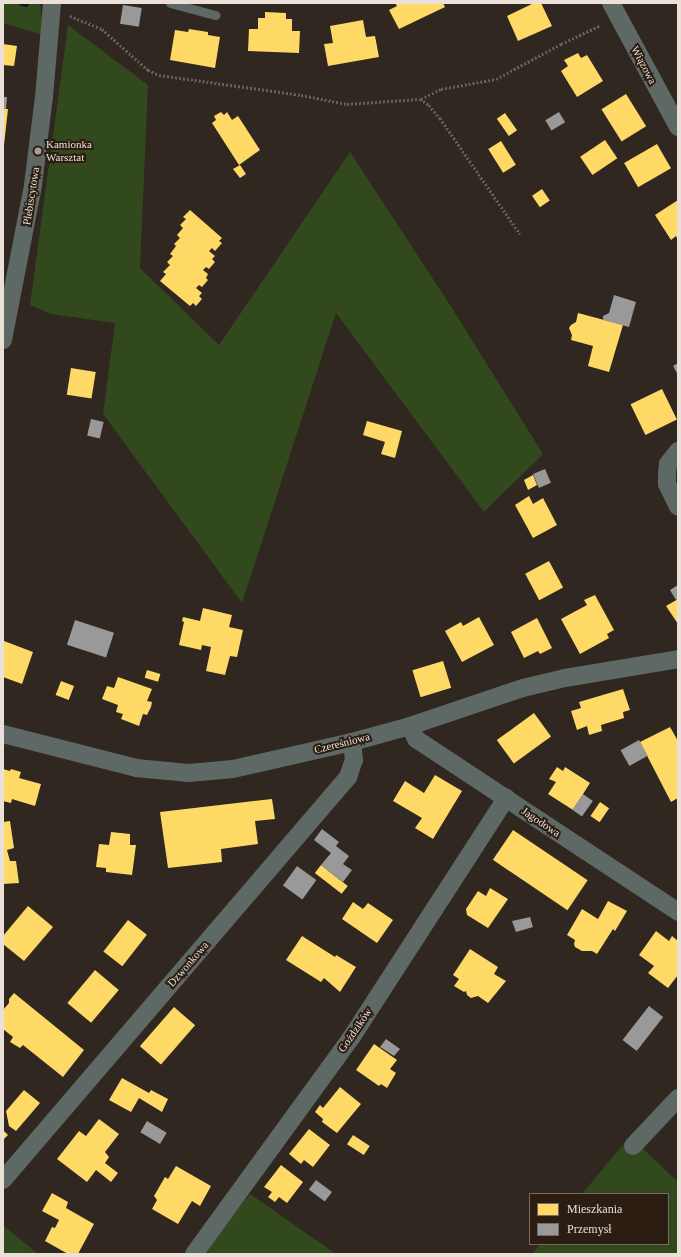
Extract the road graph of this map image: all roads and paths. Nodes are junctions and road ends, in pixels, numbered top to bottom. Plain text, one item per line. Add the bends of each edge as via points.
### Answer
1 (170, 3) edge
2 (51, 5) edge
3 (615, 10) edge
4 (215, 15) dead end
5 (420, 99) junction
6 (678, 127) edge
7 (520, 234) dead end
8 (3, 340) edge
9 (678, 450) edge
10 (678, 508) edge
11 (678, 659) edge
12 (410, 726) junction
13 (3, 734) edge
14 (352, 742) junction
15 (506, 798) junction
16 (678, 912) edge
17 (678, 1098) edge
18 (633, 1146) dead end
19 (3, 1180) edge
20 (194, 1254) edge

1 - 4 lane
2 - 5 path via 102,29 148,70 159,75 347,104
2 - 8 street, Plebiscytowa via 44,97 33,185
3 - 5 path via 561,44 496,79 441,89
3 - 6 street, Wiązowa
5 - 7 path via 440,118
9 - 10 street via 668,464 667,484
11 - 12 street, Czereśniowa via 522,688
12 - 14 street, Czereśniowa
12 - 15 street, Jagodowa via 416,739
13 - 14 street, Czereśniowa via 136,768 190,773 233,769
14 - 19 street, Dzwonkowa via 354,760 348,777
15 - 16 street, Jagodowa
15 - 20 street, Goździków via 351,1038
17 - 18 street

